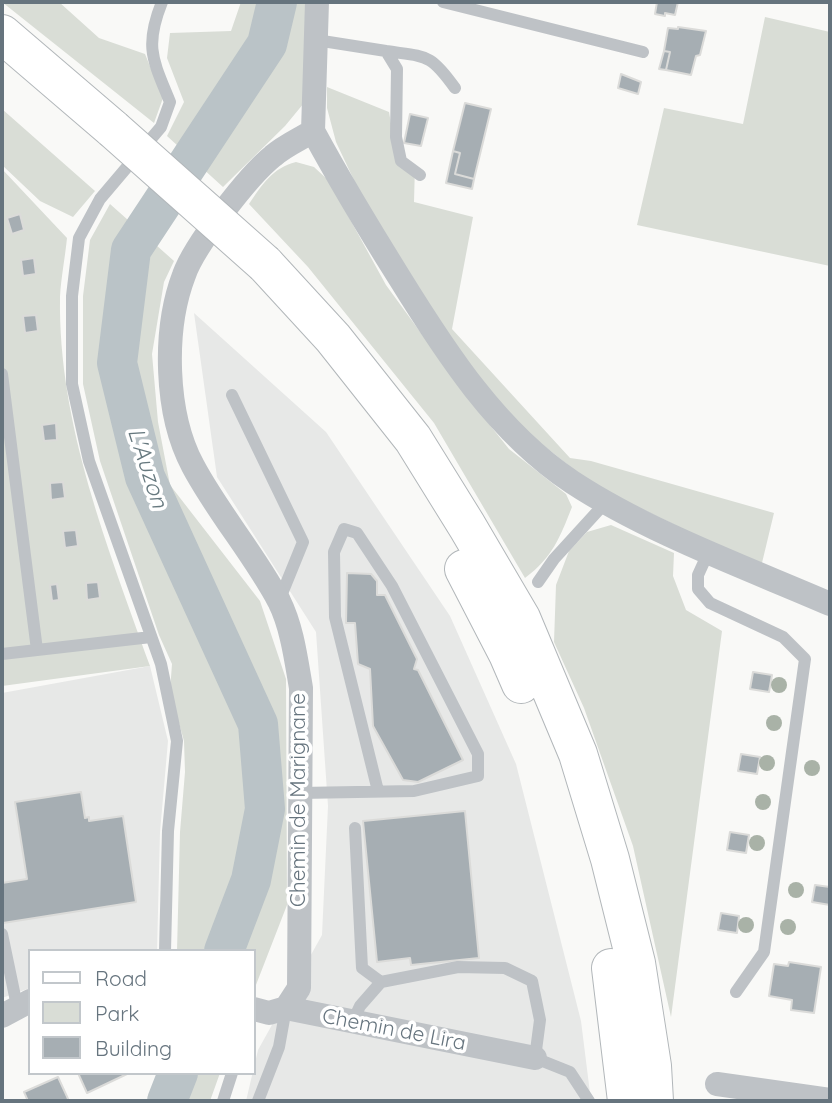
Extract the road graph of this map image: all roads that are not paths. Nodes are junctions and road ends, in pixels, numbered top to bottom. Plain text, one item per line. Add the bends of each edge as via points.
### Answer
1 (162, 2) edge
2 (317, 2) edge
3 (443, 2) edge
4 (2, 34) edge
5 (316, 40) junction
6 (386, 51) junction
7 (643, 52) dead end
8 (2, 68) edge
9 (455, 88) dead end
10 (313, 131) junction
11 (104, 139) junction
12 (420, 175) dead end
13 (256, 274) junction
14 (2, 374) edge
15 (232, 395) dead end
16 (606, 502) junction
17 (709, 551) junction
18 (538, 582) dead end
19 (279, 602) junction
20 (830, 604) edge
21 (151, 637) junction
22 (37, 650) junction
23 (2, 654) edge
24 (378, 791) junction
25 (300, 793) junction
26 (355, 828) dead end
27 (2, 934) edge
28 (165, 949) edge
29 (381, 982) junction
30 (736, 992) dead end
31 (16, 1008) edge
32 (286, 1008) junction
33 (256, 1010) edge
34 (353, 1021) junction
35 (535, 1058) junction
36 (231, 1075) edge
37 (717, 1084) dead end
38 (830, 1100) edge
39 (223, 1101) edge
40 (258, 1101) edge
41 (589, 1101) edge
42 (627, 1101) edge
43 (654, 1101) edge

1 - 21 lane via 152,26 152,58 170,102 161,127 100,199 79,238 72,296 72,384 89,461
2 - 5 street
3 - 7 lane
4 - 11 main road
5 - 6 lane
5 - 10 street
6 - 9 lane via 429,57
6 - 12 lane via 397,69 396,137 401,161
8 - 11 main road
10 - 16 street via 347,194 468,382 528,447
10 - 19 street, Chemin de Marignane via 272,156 237,194 184,274 169,370 176,421 192,465
11 - 13 main road, bridge
13 - 42 main road via 281,316 402,469 454,550 508,654 552,757 589,871 611,967
13 - 43 main road via 333,338 413,439 521,618 578,754 610,859 636,963
14 - 22 lane
15 - 19 lane via 303,542
16 - 17 street
16 - 18 lane
17 - 20 street
17 - 30 lane via 698,575 698,589 710,603 783,637 804,659 764,952
19 - 25 street, Chemin de Marignane via 302,688
21 - 22 lane
21 - 28 lane via 177,741 168,831
22 - 23 lane
24 - 24 lane via 414,791 478,776 478,754 392,586 357,533 344,528 334,551 335,617
24 - 25 lane
25 - 32 street, Chemin de Marignane via 299,988
26 - 29 lane via 362,968
27 - 31 lane
29 - 34 lane
29 - 35 lane via 458,967 505,968 532,981 540,1020
32 - 33 street, Chemin de Lira via 269,1013
32 - 34 street, Chemin de Lira
32 - 40 lane via 279,1047
34 - 35 street, Chemin de Lira
35 - 41 lane via 570,1072
36 - 39 lane
37 - 38 street

